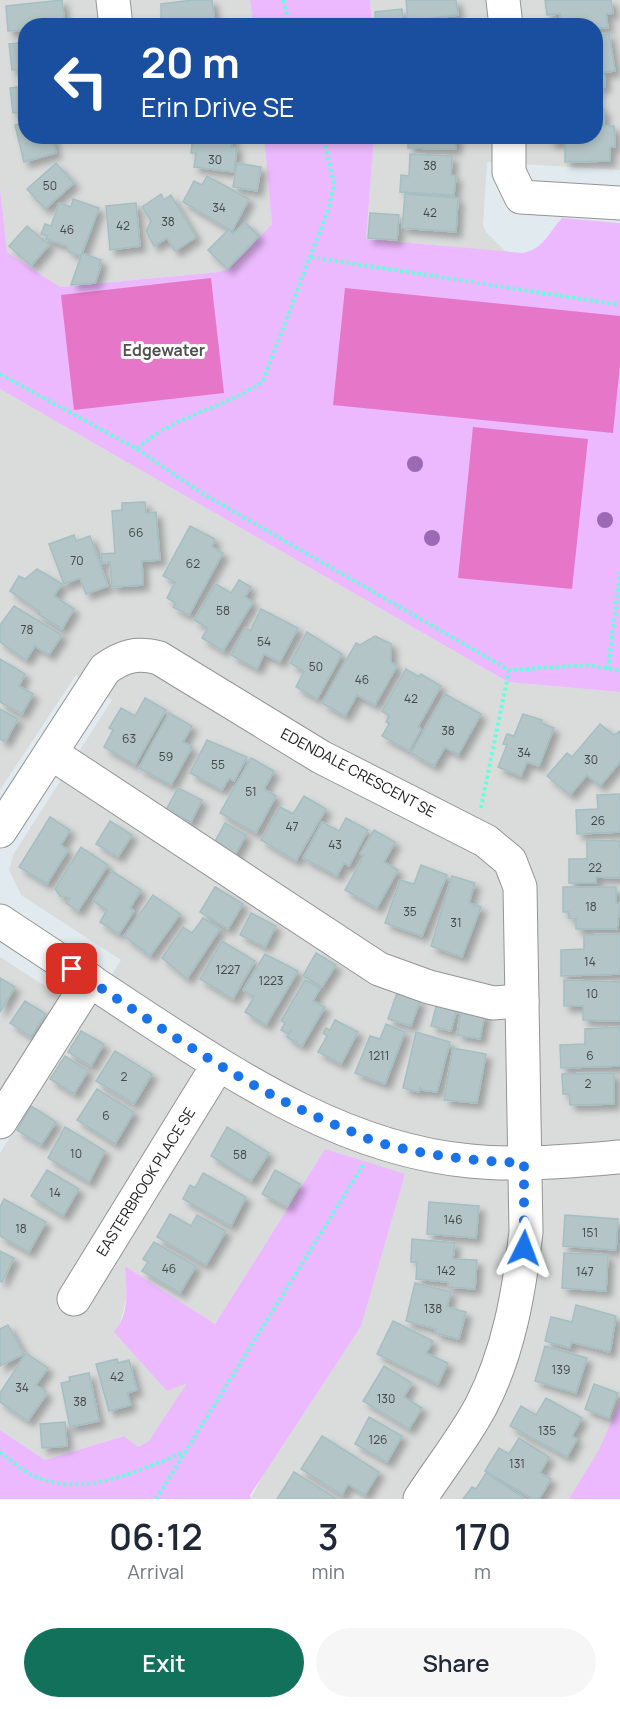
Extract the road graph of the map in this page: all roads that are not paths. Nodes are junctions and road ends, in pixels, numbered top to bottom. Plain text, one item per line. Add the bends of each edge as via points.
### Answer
1 (113, 0) edge
2 (503, 0) edge
3 (115, 18) edge
4 (505, 18) edge
5 (509, 144) edge
6 (620, 203) edge
7 (51, 753) junction
8 (0, 831) edge
9 (0, 921) edge
10 (90, 980) junction
11 (522, 1001) junction
12 (218, 1065) junction
13 (0, 1122) edge
14 (620, 1157) edge
15 (524, 1163) junction
16 (74, 1299) dead end
17 (420, 1499) edge

1 - 3 street
2 - 4 street
5 - 6 street via 509,172 520,210
7 - 8 street, EDENDALE CRESCENT SE
7 - 11 street via 379,969 493,1003
7 - 11 street, EDENDALE CRESCENT SE via 105,669 127,656 159,658 321,756 498,849 516,872 520,887
9 - 10 street
10 - 12 street
10 - 13 street
11 - 15 street, EDENDALE CRESCENT SE
12 - 15 street via 300,1110 378,1142 469,1161
12 - 16 street, EASTERBROOK PLACE SE
14 - 15 street
15 - 17 street, EDENDALE CRESCENT SE via 526,1233 514,1315 481,1406

